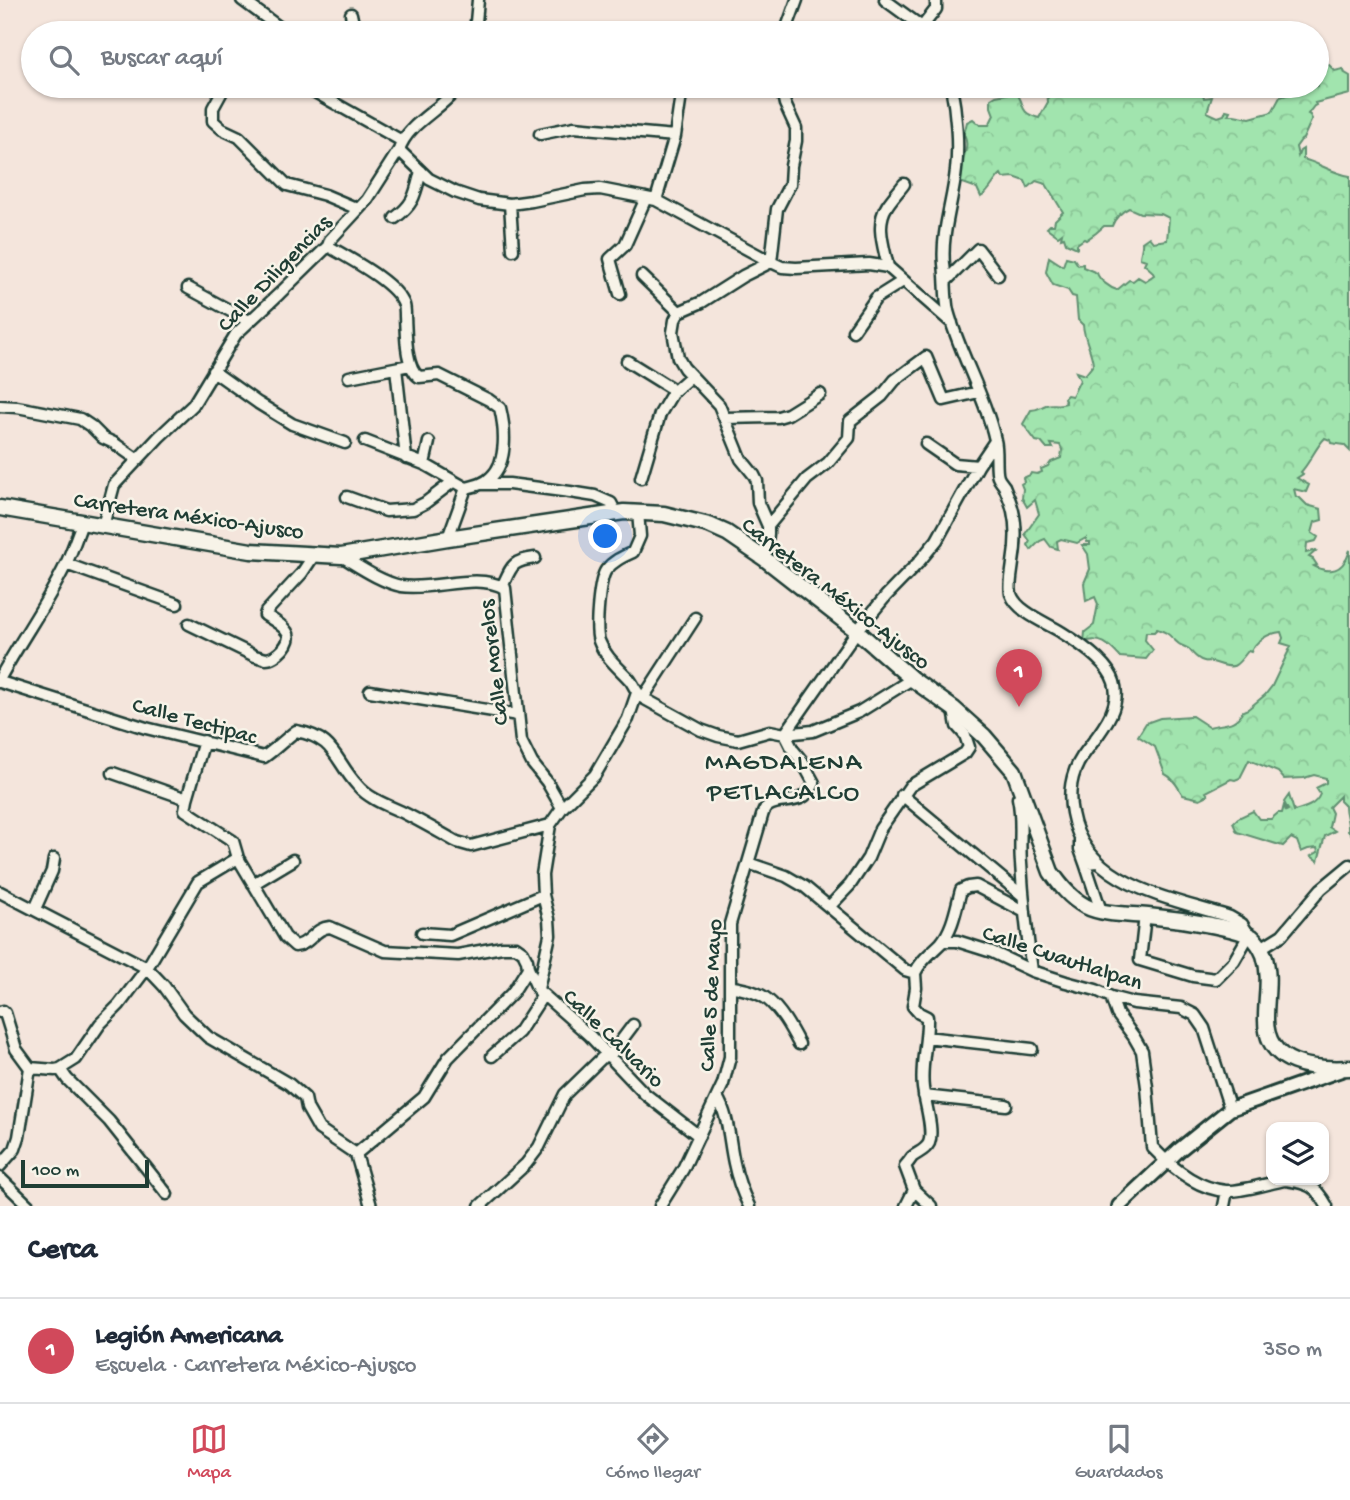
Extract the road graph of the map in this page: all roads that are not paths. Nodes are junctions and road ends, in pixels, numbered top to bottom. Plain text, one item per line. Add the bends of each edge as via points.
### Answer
1 (242, 0) edge
2 (478, 0) edge
3 (797, 0) edge
4 (885, 0) edge
5 (936, 0) edge
6 (351, 13) dead end
7 (271, 21) edge
8 (353, 21) edge
9 (476, 21) edge
10 (789, 21) edge
11 (913, 21) edge
12 (930, 21) edge
13 (218, 98) edge
14 (323, 98) edge
15 (448, 98) edge
16 (681, 98) edge
17 (784, 98) edge
18 (954, 98) edge
19 (540, 134) dead end
20 (675, 136) junction
21 (400, 146) junction
22 (421, 171) junction
23 (904, 184) dead end
24 (651, 199) junction
25 (510, 204) junction
26 (358, 209) junction
27 (395, 218) dead end
28 (328, 246) junction
29 (513, 250) dead end
30 (771, 262) junction
31 (888, 267) junction
32 (642, 275) dead end
33 (998, 275) dead end
34 (903, 281) junction
35 (946, 281) junction
36 (188, 288) dead end
37 (620, 294) dead end
38 (679, 312) junction
39 (249, 321) junction
40 (953, 323) junction
41 (853, 331) dead end
42 (627, 361) dead end
43 (410, 365) junction
44 (396, 368) junction
45 (214, 371) junction
46 (691, 376) junction
47 (349, 377) dead end
48 (673, 392) junction
49 (979, 392) junction
50 (820, 394) dead end
51 (0, 406) edge
52 (725, 418) junction
53 (365, 441) dead end
54 (995, 441) junction
55 (429, 442) dead end
56 (345, 443) dead end
57 (926, 444) dead end
58 (406, 458) junction
59 (138, 460) junction
60 (424, 464) junction
61 (978, 466) junction
62 (642, 478) dead end
63 (454, 481) junction
64 (482, 484) junction
65 (466, 488) junction
66 (347, 497) dead end
67 (0, 508) edge
68 (638, 512) junction
69 (616, 513) junction
70 (82, 523) junction
71 (103, 526) junction
72 (768, 526) junction
73 (448, 538) junction
74 (314, 555) junction
75 (341, 556) junction
76 (535, 558) dead end
77 (765, 559) junction
78 (66, 564) junction
79 (502, 587) junction
80 (177, 604) dead end
81 (695, 618) dead end
82 (189, 624) dead end
83 (857, 631) junction
84 (912, 679) junction
85 (0, 680) edge
86 (370, 691) dead end
87 (640, 695) junction
88 (954, 709) junction
89 (518, 715) junction
90 (785, 734) junction
91 (204, 741) junction
92 (113, 774) dead end
93 (1019, 782) junction
94 (902, 795) junction
95 (187, 799) junction
96 (562, 808) junction
97 (550, 825) junction
98 (1080, 837) junction
99 (237, 858) junction
100 (54, 859) dead end
101 (293, 860) dead end
102 (1098, 862) junction
103 (748, 863) junction
104 (1085, 863) junction
105 (1350, 865) edge
106 (253, 884) junction
107 (0, 892) edge
108 (543, 895) junction
109 (1023, 896) junction
110 (829, 906) junction
111 (35, 909) junction
112 (1101, 911) junction
113 (1025, 912) junction
114 (1145, 915) junction
115 (422, 933) dead end
116 (1249, 935) junction
117 (943, 941) junction
118 (1261, 948) junction
119 (148, 968) junction
120 (528, 968) junction
121 (1032, 971) junction
122 (915, 973) junction
123 (730, 986) junction
124 (541, 993) junction
125 (1111, 998) junction
126 (0, 1012) edge
127 (633, 1025) dead end
128 (926, 1037) junction
129 (799, 1044) dead end
130 (1032, 1049) dead end
131 (608, 1055) junction
132 (492, 1056) dead end
133 (30, 1068) junction
134 (1348, 1068) edge
135 (60, 1069) junction
136 (924, 1096) junction
137 (717, 1097) junction
138 (1006, 1105) dead end
139 (1230, 1109) junction
140 (699, 1136) junction
141 (356, 1154) junction
142 (1166, 1162) junction
143 (0, 1166) edge
144 (0, 1178) edge
145 (1266, 1184) edge
146 (1308, 1185) edge
147 (915, 1191) junction
148 (1227, 1191) junction
149 (167, 1194) dead end
150 (29, 1206) edge
151 (371, 1206) edge
152 (480, 1206) edge
153 (660, 1206) edge
154 (749, 1206) edge
155 (906, 1206) edge
156 (931, 1206) edge
157 (1119, 1206) edge
158 (1224, 1206) edge
159 (1327, 1206) edge

1 - 7 street
2 - 9 street
3 - 10 street
4 - 11 street
5 - 12 street
6 - 8 street
13 - 26 street via 213,121 239,137 287,185
14 - 21 street
15 - 21 street, Calle Diligencias via 411,130
16 - 20 street
17 - 30 street via 796,128 796,141 790,184 773,232
18 - 35 street via 957,168 943,250
19 - 20 street via 574,127
20 - 24 street
21 - 22 street
21 - 26 street, Calle Diligencias
22 - 25 street via 455,192
22 - 27 street via 415,196
23 - 31 street via 881,219
24 - 25 street via 600,189
24 - 30 street
24 - 37 street via 625,245 610,259
25 - 29 street
26 - 28 street, Calle Diligencias
28 - 39 street, Calle Diligencias
28 - 43 street via 394,290 404,305
30 - 31 street via 796,268
30 - 38 street
31 - 34 street
32 - 38 street
33 - 35 street via 978,249
34 - 40 street
34 - 41 street via 876,298
35 - 40 street via 947,309
36 - 39 street
38 - 46 street via 674,345
39 - 45 street, Calle Diligencias
40 - 49 street
42 - 48 street
43 - 44 street
43 - 64 street via 419,377 439,375 500,408 503,453 493,477
44 - 47 street
44 - 58 street
45 - 56 street via 292,424
45 - 59 street, Calle Diligencias via 193,405
46 - 48 street
46 - 52 street via 719,405
48 - 62 street via 660,414
49 - 54 street
49 - 72 street via 944,400 926,357 850,421 849,438
50 - 52 street via 778,417
51 - 59 street via 80,419
52 - 72 street via 741,459 757,481 758,503
53 - 58 street
54 - 61 street
54 - 98 street via 997,475 1012,509 1016,535 1012,594 1024,610 1096,656 1114,681 1116,694 1108,720 1080,760 1071,784 1070,803
55 - 60 street
57 - 61 street via 955,464
58 - 60 street
59 - 71 street, Calle Diligencias via 114,485
60 - 63 street
61 - 83 street via 937,540
63 - 65 street
63 - 66 street via 413,509 386,511
64 - 65 street
64 - 69 street via 595,496 611,503
65 - 73 street
67 - 70 main road, Carretera México-Ajusco
68 - 69 main road, Carretera México-Ajusco
68 - 77 main road, Carretera México-Ajusco via 709,526
68 - 87 street via 640,536 633,552 615,560 604,573 597,621 603,650
69 - 73 main road, Carretera México-Ajusco
70 - 71 main road, Carretera México-Ajusco
70 - 78 street
71 - 74 main road, Carretera México-Ajusco via 251,551
72 - 77 street
73 - 75 main road, Carretera México-Ajusco
74 - 75 main road, Carretera México-Ajusco
74 - 82 street via 266,612 289,636 275,656 256,656
75 - 79 street, Calle Morelos via 399,586 496,583
76 - 79 street via 513,564
77 - 83 main road, Carretera México-Ajusco
78 - 80 street
78 - 85 street
79 - 89 street, Calle Morelos
81 - 87 street
83 - 84 main road, Carretera México-Ajusco
83 - 90 street
84 - 88 main road, Carretera México-Ajusco
84 - 90 street via 846,718 813,731
85 - 91 street, Calle Tectipac
86 - 89 street
87 - 90 street via 718,736 738,740 770,731
87 - 96 street via 595,775
88 - 93 main road, Carretera México-Ajusco via 1007,761
88 - 94 street via 969,747
89 - 96 street, Calle Morelos via 521,741
90 - 103 street, Calle 5 de Mayo via 813,787 798,799 766,807
91 - 95 street
91 - 97 street, Calle Tectipac via 264,757 296,731 319,737 360,789 463,845
92 - 95 street
93 - 109 street
93 - 112 main road, Carretera México-Ajusco via 1051,872 1075,900
94 - 109 street
94 - 110 street via 850,885
95 - 99 street via 185,810 233,841
96 - 97 street
97 - 108 street, Calle Calvario
98 - 102 street
98 - 104 street
99 - 106 street
99 - 119 street via 198,882
100 - 111 street
101 - 106 street
102 - 104 street
102 - 116 street via 1141,889 1230,917
103 - 110 street via 786,876
103 - 123 street, Calle 5 de Mayo via 730,924
104 - 112 street
105 - 118 street via 1321,888 1282,935
106 - 120 street via 295,946 330,927 385,951 458,956 516,947 523,952
107 - 111 street
108 - 115 street via 450,936
108 - 124 street, Calle Calvario via 550,934
109 - 113 street
110 - 122 street via 905,970
111 - 119 street
112 - 114 main road, Carretera México-Ajusco
113 - 117 street, Calle Cuautlalpan via 976,886 968,887 961,890
113 - 121 street
114 - 116 main road, Carretera México-Ajusco
114 - 116 street via 1140,960 1194,976 1216,979 1234,961
116 - 118 main road
117 - 121 street, Calle Cuautlalpan via 992,952
117 - 122 street, Calle Cuautlalpan via 919,963
118 - 134 main road via 1268,972 1266,1022 1276,1050 1300,1065
119 - 135 street via 76,1059
119 - 141 street via 208,1037 289,1084 305,1098 319,1129
120 - 124 street
120 - 141 street via 513,992 448,1058 424,1097
121 - 125 street, Calle Cuautlalpan
122 - 128 street via 913,1006 927,1017
123 - 129 street via 767,999
123 - 137 street, Calle 5 de Mayo via 730,1057
124 - 131 street, Calle Calvario
124 - 132 street via 519,1032
125 - 139 street, Calle Cuautlalpan via 1181,1008 1195,1016 1204,1028
125 - 142 street via 1142,1051 1152,1147
126 - 133 street via 5,1013 16,1049
127 - 131 street
128 - 130 street
128 - 136 street
131 - 140 street, Calle Calvario via 645,1094
131 - 152 street via 565,1094 526,1164
133 - 135 street
133 - 143 street via 19,1137
134 - 139 street
135 - 149 street via 110,1121
136 - 138 street
136 - 147 street via 929,1143 905,1166
137 - 140 street, Calle 5 de Mayo
137 - 154 street
139 - 142 street
140 - 153 street, Calle 5 de Mayo
141 - 151 street
142 - 148 street via 1198,1182
142 - 157 street
144 - 150 street
145 - 148 street
146 - 159 street
147 - 155 street
147 - 156 street
148 - 158 street

